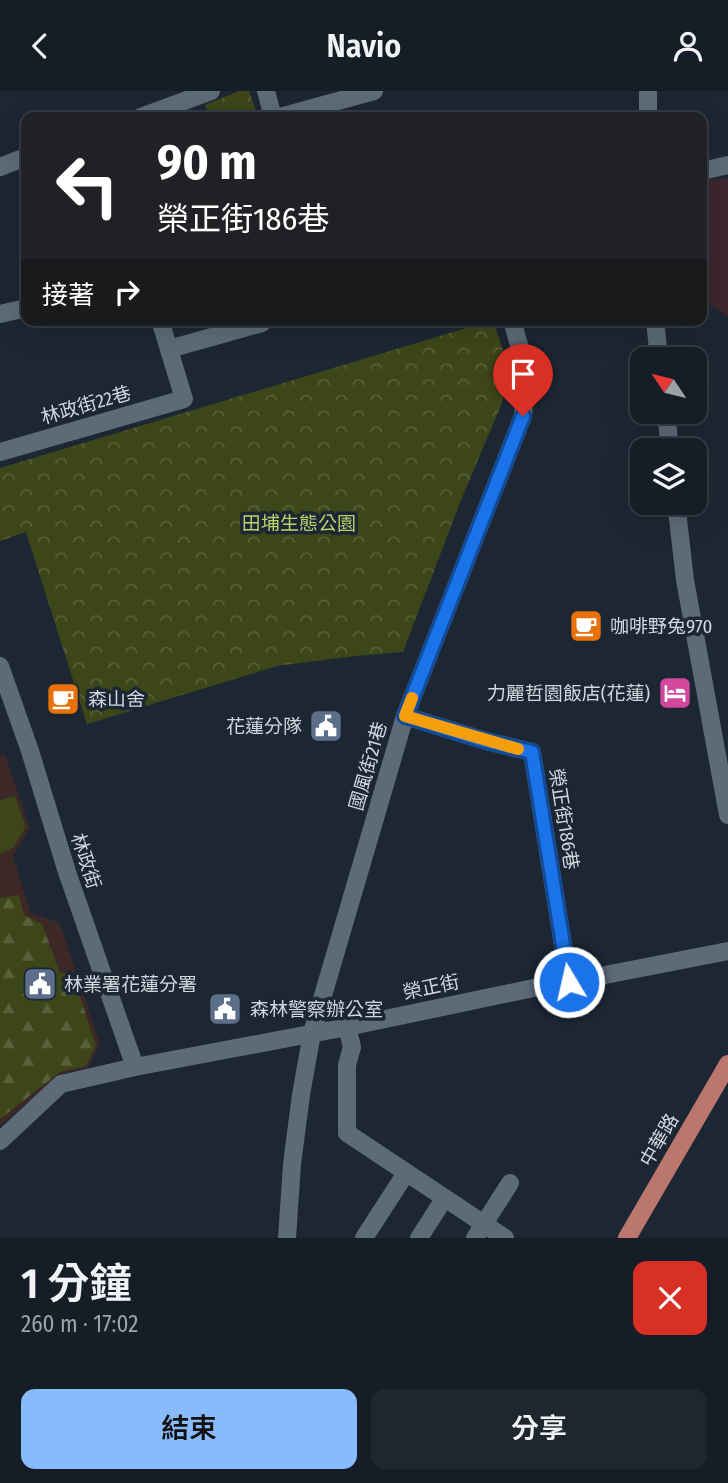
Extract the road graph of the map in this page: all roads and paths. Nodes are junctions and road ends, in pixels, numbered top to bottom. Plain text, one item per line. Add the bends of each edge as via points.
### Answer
1 (211, 91) edge
2 (266, 91) edge
3 (374, 91) edge
4 (651, 92) edge
5 (154, 112) edge
6 (272, 112) edge
7 (299, 112) edge
8 (649, 112) edge
9 (21, 159) edge
10 (728, 165) edge
11 (0, 167) edge
12 (707, 170) edge
13 (21, 309) edge
14 (0, 314) edge
15 (162, 326) edge
16 (251, 326) edge
17 (514, 326) edge
18 (656, 326) edge
19 (658, 347) edge
20 (169, 349) junction
21 (0, 452) edge
22 (678, 515) edge
23 (0, 666) edge
24 (405, 716) junction
25 (728, 815) edge
26 (728, 951) edge
27 (569, 982) junction
28 (347, 1027) junction
29 (312, 1033) junction
30 (728, 1064) edge
31 (135, 1067) junction
32 (0, 1141) edge
33 (406, 1173) junction
34 (510, 1183) dead end
35 (444, 1199) junction
36 (479, 1231) edge
37 (287, 1238) edge
38 (364, 1238) edge
39 (419, 1238) edge
40 (505, 1238) edge
41 (627, 1238) edge

1 - 5 street
2 - 6 street
3 - 7 street
4 - 8 street
9 - 11 street
10 - 12 street
13 - 14 street
15 - 20 street
16 - 20 street
17 - 24 street, 國風街21巷 via 524,363 523,416
18 - 19 street
20 - 21 street, 林政街22巷 via 184,399
22 - 25 street
23 - 31 street, 林政街
24 - 27 street, 榮正街186巷 via 532,752
24 - 29 street, 國風街21巷
26 - 27 street, 榮正街
27 - 28 street, 榮正街
28 - 29 street, 榮正街
28 - 33 street via 352,1047 347,1065 347,1133
29 - 31 street, 榮正街
29 - 37 street, 國風街21巷 via 300,1095
30 - 41 main road, 中華路
31 - 32 street, 榮正街 via 61,1084
33 - 35 street
33 - 38 street
34 - 36 street
35 - 36 street
35 - 39 street
36 - 40 street

